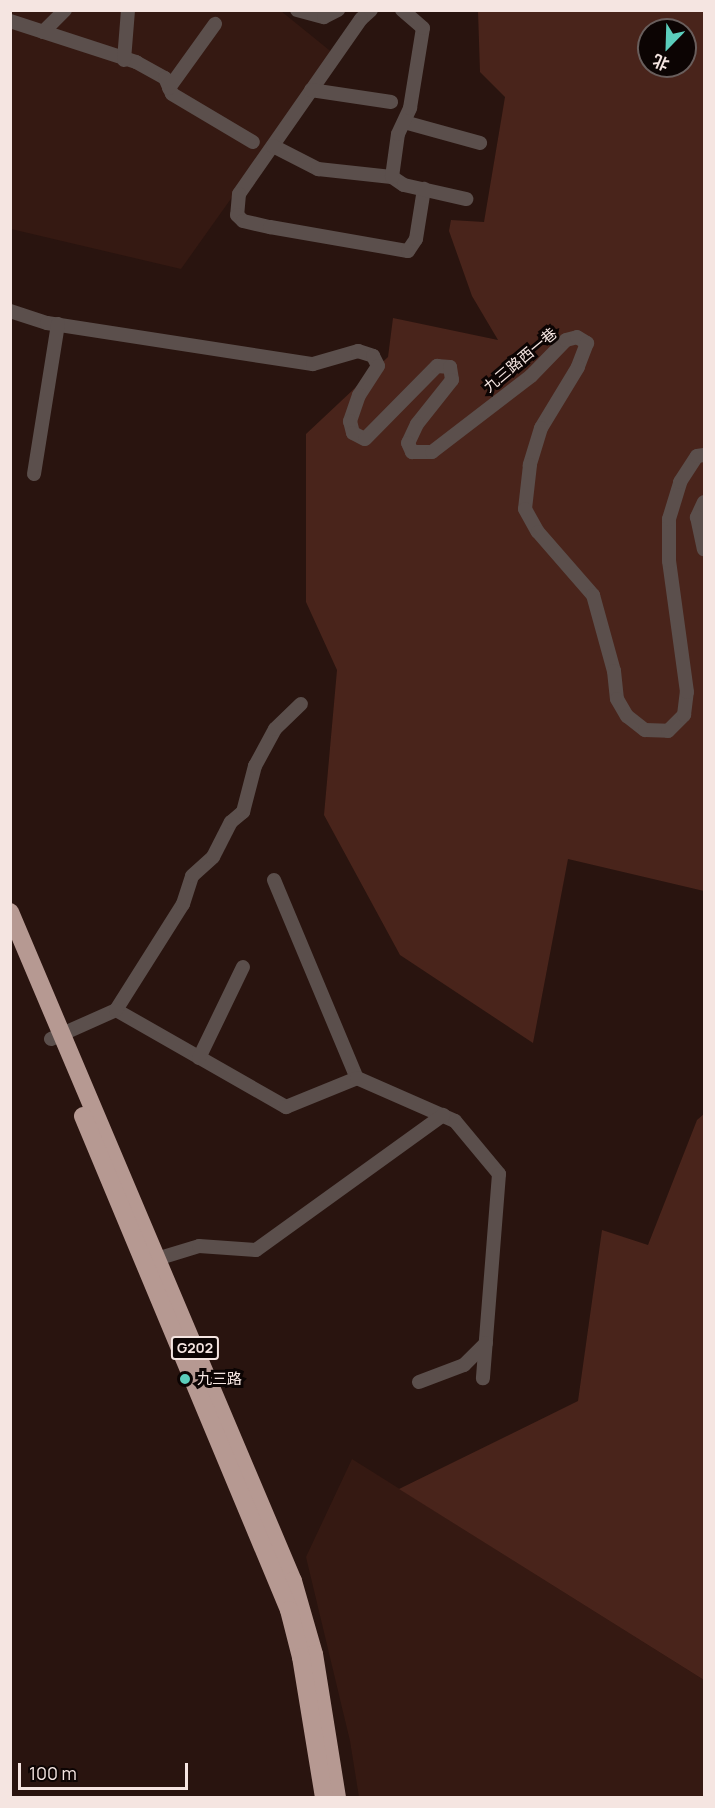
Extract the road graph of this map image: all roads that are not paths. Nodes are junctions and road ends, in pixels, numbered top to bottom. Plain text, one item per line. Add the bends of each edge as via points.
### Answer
1 (65, 10) edge
2 (128, 10) edge
3 (297, 10) edge
4 (338, 10) edge
5 (371, 10) edge
6 (402, 10) edge
7 (10, 21) edge
8 (215, 24) dead end
9 (43, 32) junction
10 (124, 60) junction
11 (170, 88) junction
12 (311, 90) junction
13 (391, 102) dead end
14 (404, 122) junction
15 (253, 142) dead end
16 (480, 143) dead end
17 (273, 146) junction
18 (392, 177) junction
19 (424, 189) junction
20 (466, 199) dead end
21 (10, 311) edge
22 (58, 324) junction
23 (705, 454) edge
24 (34, 474) dead end
25 (705, 502) edge
26 (705, 549) edge
27 (301, 704) dead end
28 (274, 880) dead end
29 (10, 912) edge
30 (10, 943) edge
31 (243, 967) dead end
32 (116, 1010) junction
33 (56, 1036) junction
34 (199, 1058) junction
35 (357, 1078) junction
36 (443, 1115) junction
37 (151, 1261) junction
38 (486, 1343) junction
39 (483, 1378) dead end
40 (419, 1382) dead end
41 (324, 1797) edge
42 (338, 1797) edge

1 - 9 street
2 - 10 street
3 - 4 street via 324,17
5 - 12 street
6 - 14 street via 423,28 410,108
7 - 9 street
8 - 11 street
9 - 10 street
10 - 11 street via 165,78
11 - 15 street via 172,94
12 - 13 street
12 - 17 street
14 - 16 street
14 - 18 street via 398,134
17 - 18 street via 318,169
17 - 19 street via 239,194 235,206 243,221 408,250 416,239
18 - 19 street via 404,185
19 - 20 street
21 - 22 street, 九三路西一巷
22 - 23 street, 九三路西一巷 via 313,364 358,351 373,356 378,366 358,395 350,421 353,434 365,439 437,366 450,367 452,380 417,424 408,443 412,452 432,452 531,376 566,340 577,337 587,343 578,367 541,428 530,465 525,509 545,540 593,596 614,671 617,699 627,716 645,730 668,730 684,715 687,692 669,561 669,519 680,482 697,456
22 - 24 street
25 - 26 street via 698,517
27 - 32 street via 275,729 255,766 243,812 231,822 213,857 192,876 183,904
28 - 35 street
29 - 33 highway, G202
30 - 33 highway, G202
31 - 34 street
32 - 33 street
32 - 34 street
33 - 37 highway, G202
34 - 35 street via 286,1107
35 - 36 street
36 - 37 street via 256,1250 200,1246
36 - 38 street via 455,1121 499,1174
37 - 41 highway, G202 via 289,1610 301,1657
37 - 42 highway, G202 via 302,1605
38 - 39 street
38 - 40 street via 464,1365

